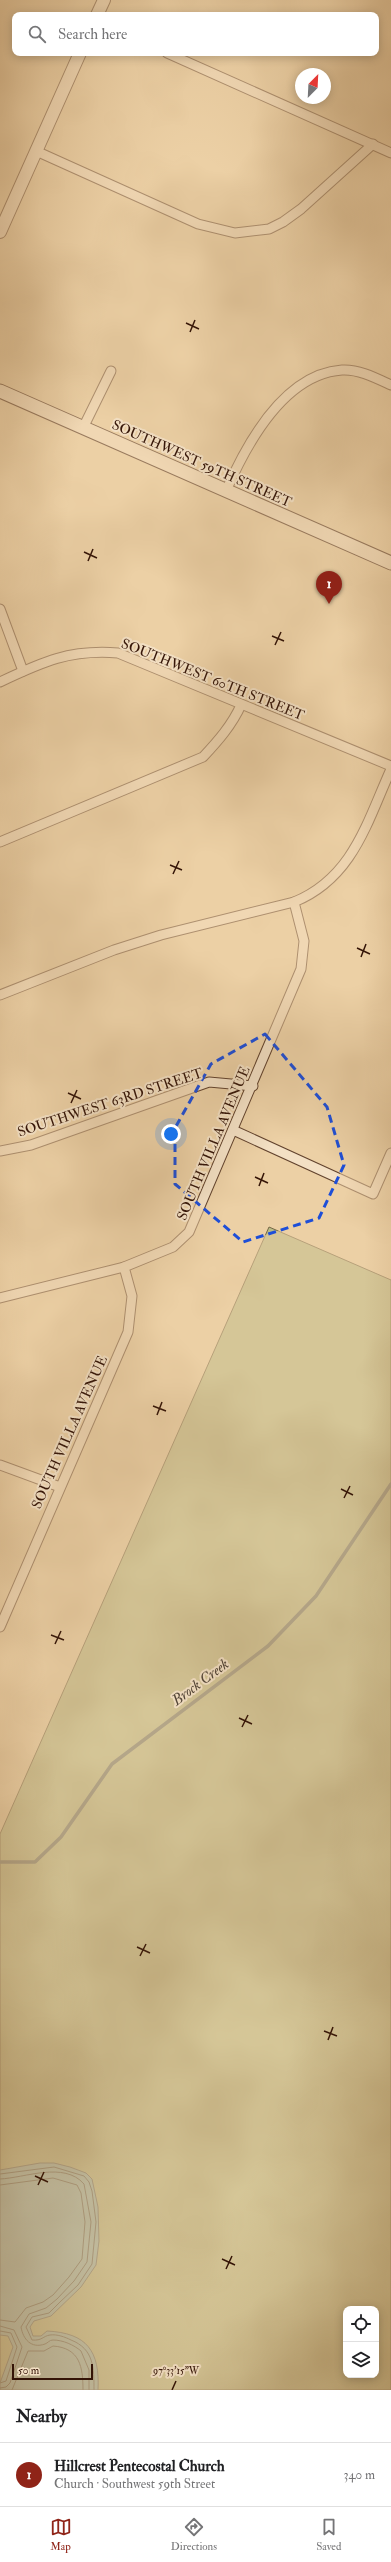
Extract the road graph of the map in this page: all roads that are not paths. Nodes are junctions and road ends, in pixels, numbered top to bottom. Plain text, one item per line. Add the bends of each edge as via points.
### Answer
1 (104, 0) edge
2 (98, 12) edge
3 (79, 56) edge
4 (174, 56) edge
5 (373, 144) junction
6 (36, 152) junction
7 (391, 153) edge
8 (0, 232) edge
9 (111, 371) dead end
10 (391, 385) edge
11 (0, 391) edge
12 (83, 428) junction
13 (226, 491) junction
14 (391, 563) edge
15 (0, 609) edge
16 (23, 671) junction
17 (0, 682) edge
18 (241, 705) junction
19 (391, 767) edge
20 (0, 842) edge
21 (294, 902) junction
22 (0, 995) edge
23 (253, 1086) junction
24 (233, 1130) junction
25 (0, 1151) edge
26 (391, 1153) edge
27 (124, 1267) junction
28 (0, 1298) edge
29 (0, 1465) edge
30 (60, 1487) junction
31 (0, 1627) edge

1 - 2 street
3 - 6 street
4 - 5 street
5 - 6 street via 283,222 269,229 235,233 198,224
5 - 7 street
6 - 8 street
9 - 12 street
10 - 13 street via 361,373 342,370 325,373 307,383 274,410 258,430 245,450
11 - 12 main road, SOUTHWEST 59TH STREET
12 - 13 main road, SOUTHWEST 59TH STREET
13 - 14 main road, SOUTHWEST 59TH STREET
15 - 16 street
16 - 17 street, SOUTHWEST 60TH STREET
16 - 18 street, SOUTHWEST 60TH STREET via 52,658 95,651 118,653
18 - 19 street, SOUTHWEST 60TH STREET
18 - 20 street via 235,719 203,757
19 - 21 street via 357,845 342,869 318,890
21 - 22 street via 161,935 114,950
21 - 23 street, SOUTH VILLA AVENUE via 304,941 301,969
23 - 24 street, SOUTH VILLA AVENUE
23 - 25 street, SOUTHWEST 63RD STREET via 209,1082 31,1145
24 - 26 street via 373,1194
24 - 27 street, SOUTH VILLA AVENUE via 189,1232 173,1247
27 - 28 street
27 - 30 street, SOUTH VILLA AVENUE via 132,1296 128,1332
29 - 30 street
30 - 31 street, SOUTH VILLA AVENUE

